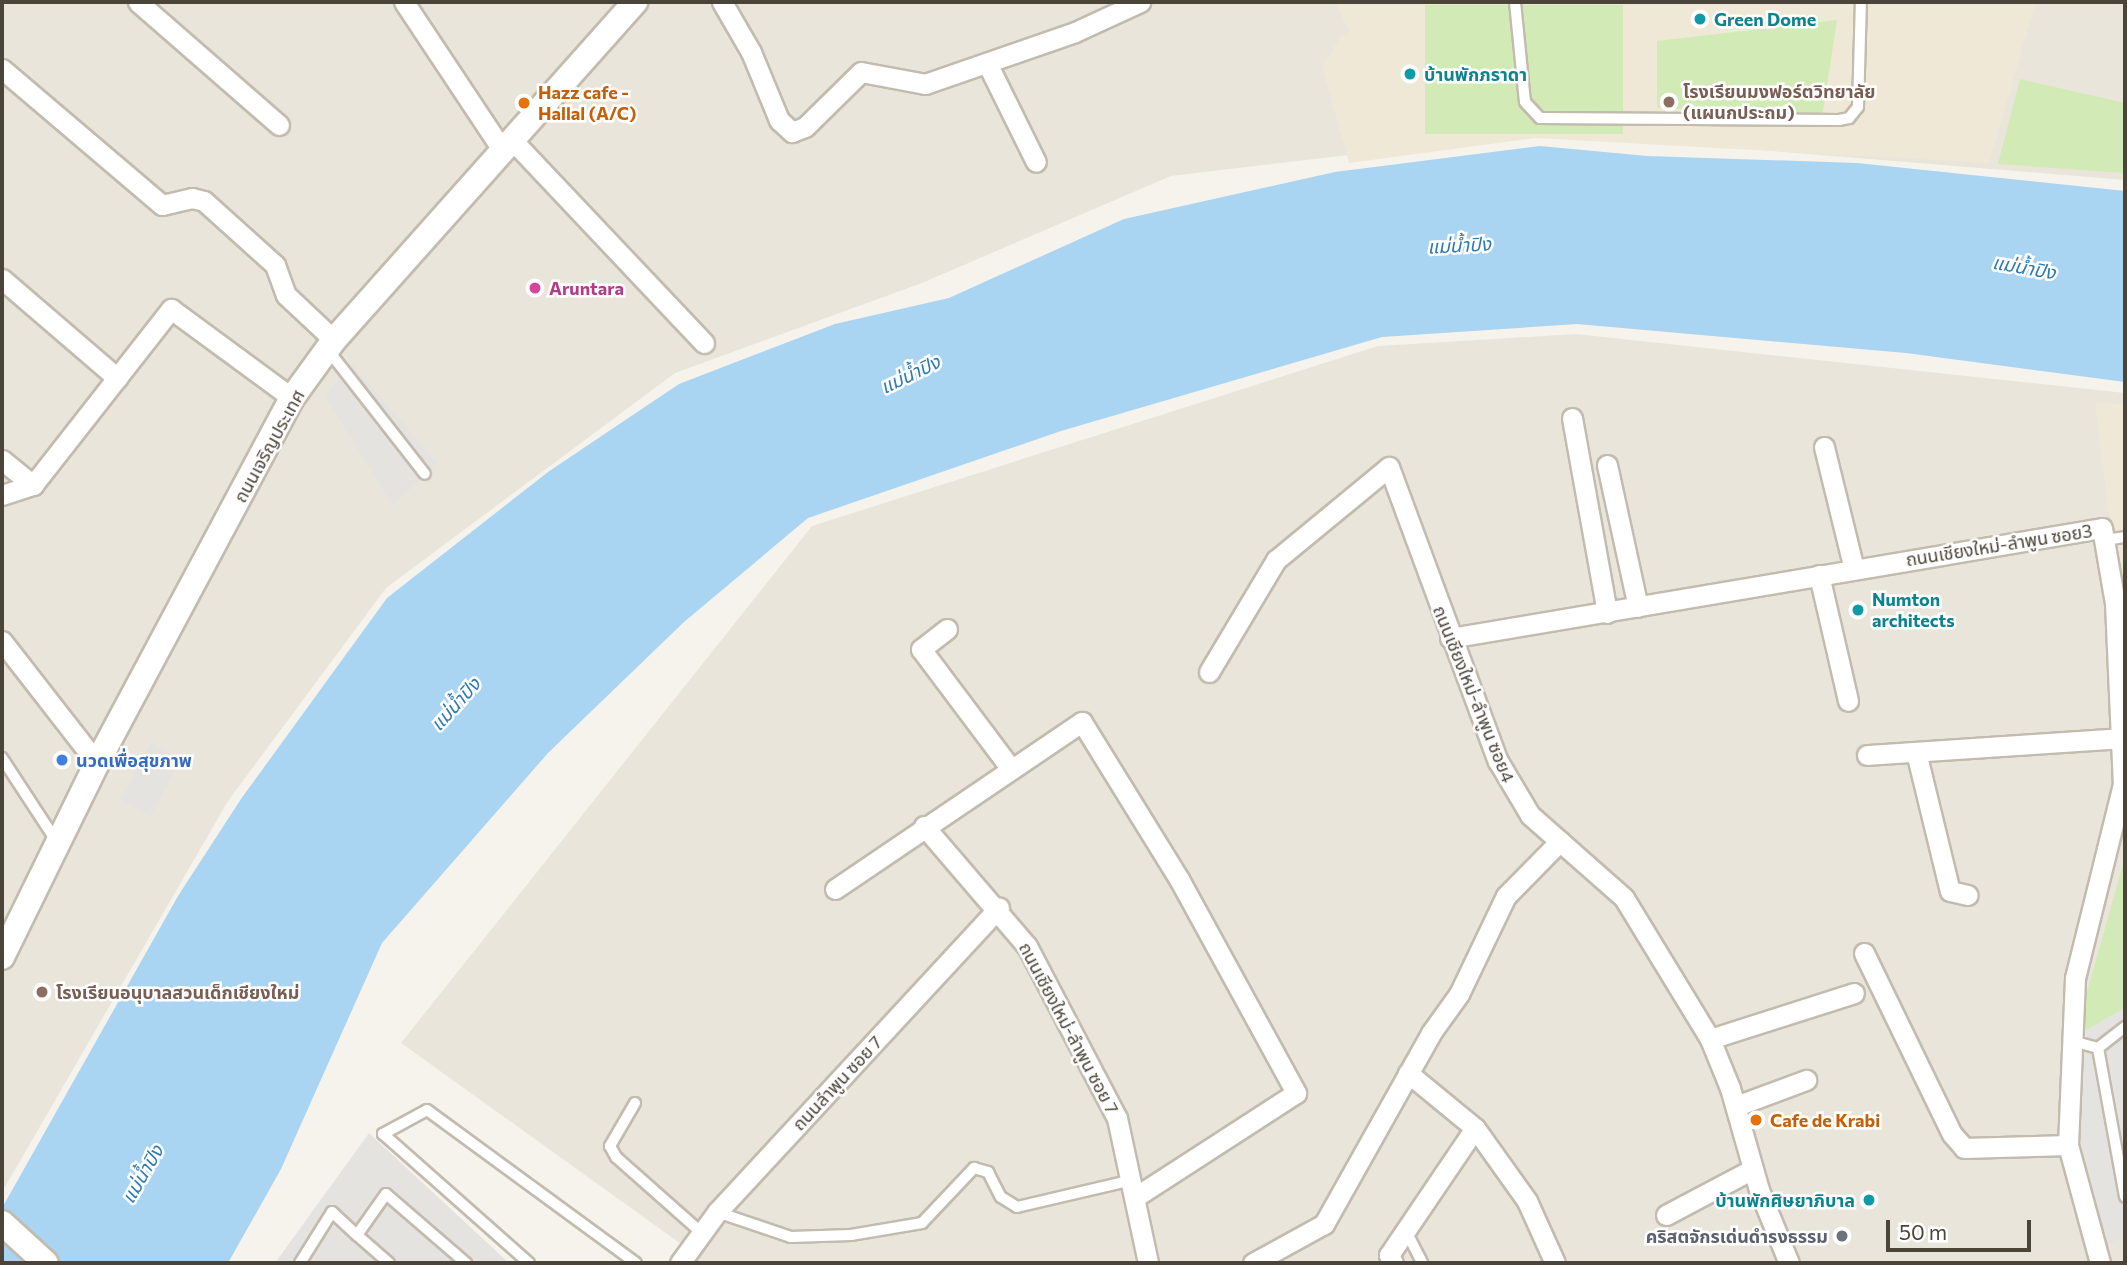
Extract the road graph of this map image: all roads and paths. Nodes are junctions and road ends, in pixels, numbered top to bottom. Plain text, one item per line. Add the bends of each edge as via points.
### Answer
1 (138, 2) edge
2 (404, 2) edge
3 (635, 2) edge
4 (722, 2) edge
5 (1140, 2) edge
6 (1515, 2) edge
7 (1861, 2) edge
8 (987, 63) junction
9 (2, 69) edge
10 (279, 125) dead end
11 (508, 146) junction
12 (1036, 162) dead end
13 (2, 279) edge
14 (704, 343) dead end
15 (331, 345) junction
16 (117, 378) junction
17 (292, 398) junction
18 (1572, 418) dead end
19 (1824, 447) dead end
20 (2, 460) edge
21 (1607, 466) dead end
22 (425, 474) dead end
23 (33, 485) junction
24 (2, 495) edge
25 (2125, 537) edge
26 (2104, 540) junction
27 (1854, 569) junction
28 (1819, 575) junction
29 (1638, 607) junction
30 (2120, 610) edge
31 (1607, 613) junction
32 (947, 629) dead end
33 (1450, 638) junction
34 (2, 641) edge
35 (1209, 672) dead end
36 (1849, 701) dead end
37 (2122, 709) edge
38 (2121, 738) junction
39 (1916, 752) junction
40 (1867, 755) dead end
41 (2, 758) edge
42 (97, 762) junction
43 (1011, 769) junction
44 (924, 826) junction
45 (1560, 841) junction
46 (58, 842) junction
47 (835, 889) dead end
48 (1968, 895) dead end
49 (999, 908) junction
50 (1864, 953) dead end
51 (2, 957) edge
52 (1854, 993) dead end
53 (2125, 1027) edge
54 (1710, 1039) junction
55 (2071, 1041) junction
56 (2098, 1048) junction
57 (1408, 1073) junction
58 (1806, 1080) dead end
59 (635, 1102) dead end
60 (1736, 1106) junction
61 (1475, 1128) junction
62 (2068, 1145) junction
63 (1753, 1169) junction
64 (1135, 1188) junction
65 (2125, 1197) edge
66 (718, 1212) junction
67 (1666, 1214) dead end
68 (2, 1223) edge
69 (1406, 1231) junction
70 (702, 1233) junction
71 (357, 1235) junction
72 (1391, 1259) edge
73 (46, 1263) edge
74 (300, 1263) edge
75 (389, 1263) edge
76 (466, 1263) edge
77 (529, 1263) edge
78 (636, 1263) edge
79 (680, 1263) edge
80 (1148, 1263) edge
81 (1253, 1263) edge
82 (1422, 1263) edge
83 (1555, 1263) edge
84 (1789, 1263) edge
85 (2100, 1263) edge

1 - 10 street
2 - 11 street
3 - 11 street, ถนนเจริญประเทศ
4 - 8 street via 751,52 779,120 792,132 805,127 861,72 917,85
5 - 8 street via 1075,32
6 - 7 lane via 1525,102 1540,118 1839,120 1849,118 1858,107
8 - 12 street
9 - 15 street via 162,205 192,198 204,201 275,265 286,295
11 - 14 street
11 - 15 street, ถนนเจริญประเทศ
13 - 16 street
15 - 17 street, ถนนเจริญประเทศ
15 - 22 lane
16 - 17 street via 171,309
16 - 23 street
17 - 42 street, ถนนเจริญประเทศ
18 - 31 street
19 - 27 street
20 - 23 street
21 - 29 street
23 - 24 street
25 - 26 lane
26 - 27 street, ถนนเชียงใหม่-ลำพูน ซอย3 via 2102,528
26 - 30 street, ถนนเชียงใหม่-ลำพูน ซอย3
27 - 28 street, ถนนเชียงใหม่-ลำพูน ซอย3
28 - 29 street, ถนนเชียงใหม่-ลำพูน ซอย3
28 - 36 street
29 - 31 street, ถนนเชียงใหม่-ลำพูน ซอย3
30 - 37 street, ถนนเชียงใหม่-ลำพูน ซอย3
31 - 33 street, ถนนเชียงใหม่-ลำพูน ซอย3
32 - 43 street via 920,649
33 - 35 street, ถนนเชียงใหม่-ลำพูน ซอย4 via 1389,467 1276,560
33 - 45 street, ถนนเชียงใหม่-ลำพูน ซอย4 via 1513,789 1530,815
34 - 42 street
37 - 38 street, ถนนเชียงใหม่-ลำพูน ซอย3
38 - 39 street
38 - 55 street, ถนนเชียงใหม่-ลำพูน ซอย3 via 2123,784 2076,978
39 - 40 street
39 - 48 street via 1950,891
41 - 46 lane
42 - 46 street, ถนนเจริญประเทศ
43 - 44 street
43 - 64 street via 1082,722 1179,879 1296,1093
44 - 47 street
44 - 49 street, ถนนเชียงใหม่-ลำพูน ซอย 7
45 - 54 street, ถนนเชียงใหม่-ลำพูน ซอย4 via 1623,898
45 - 57 street via 1506,896 1460,994
46 - 51 street, ถนนเจริญประเทศ
49 - 64 street, ถนนเชียงใหม่-ลำพูน ซอย 7 via 1027,946 1117,1118
49 - 66 street, ถนนลำพูน ซอย 7
50 - 62 street via 1952,1134 1964,1148
52 - 54 street
53 - 56 lane
54 - 60 street, ถนนเชียงใหม่-ลำพูน ซอย4
55 - 56 lane
55 - 62 street, ถนนเชียงใหม่-ลำพูน ซอย3
56 - 65 lane
57 - 61 street
57 - 81 street via 1324,1224
58 - 60 street
59 - 70 lane via 610,1146 616,1157
60 - 63 street, ถนนเชียงใหม่-ลำพูน ซอย4
61 - 69 street
61 - 83 street via 1527,1201
62 - 85 street, ถนนเชียงใหม่-ลำพูน ซอย3
63 - 67 street
63 - 84 street, ถนนเชียงใหม่-ลำพูน ซอย4
64 - 66 lane via 1017,1207 1001,1197 988,1172 974,1168 922,1223 851,1235 791,1237
64 - 80 street, ถนนเชียงใหม่-ลำพูน ซอย 7
66 - 70 street, ถนนลำพูน ซอย 7
68 - 73 street
69 - 72 street
69 - 82 lane
70 - 79 street, ถนนลำพูน ซอย 7
71 - 74 lane via 332,1212
71 - 75 lane
71 - 76 lane via 386,1194
77 - 78 lane via 383,1134 427,1110

